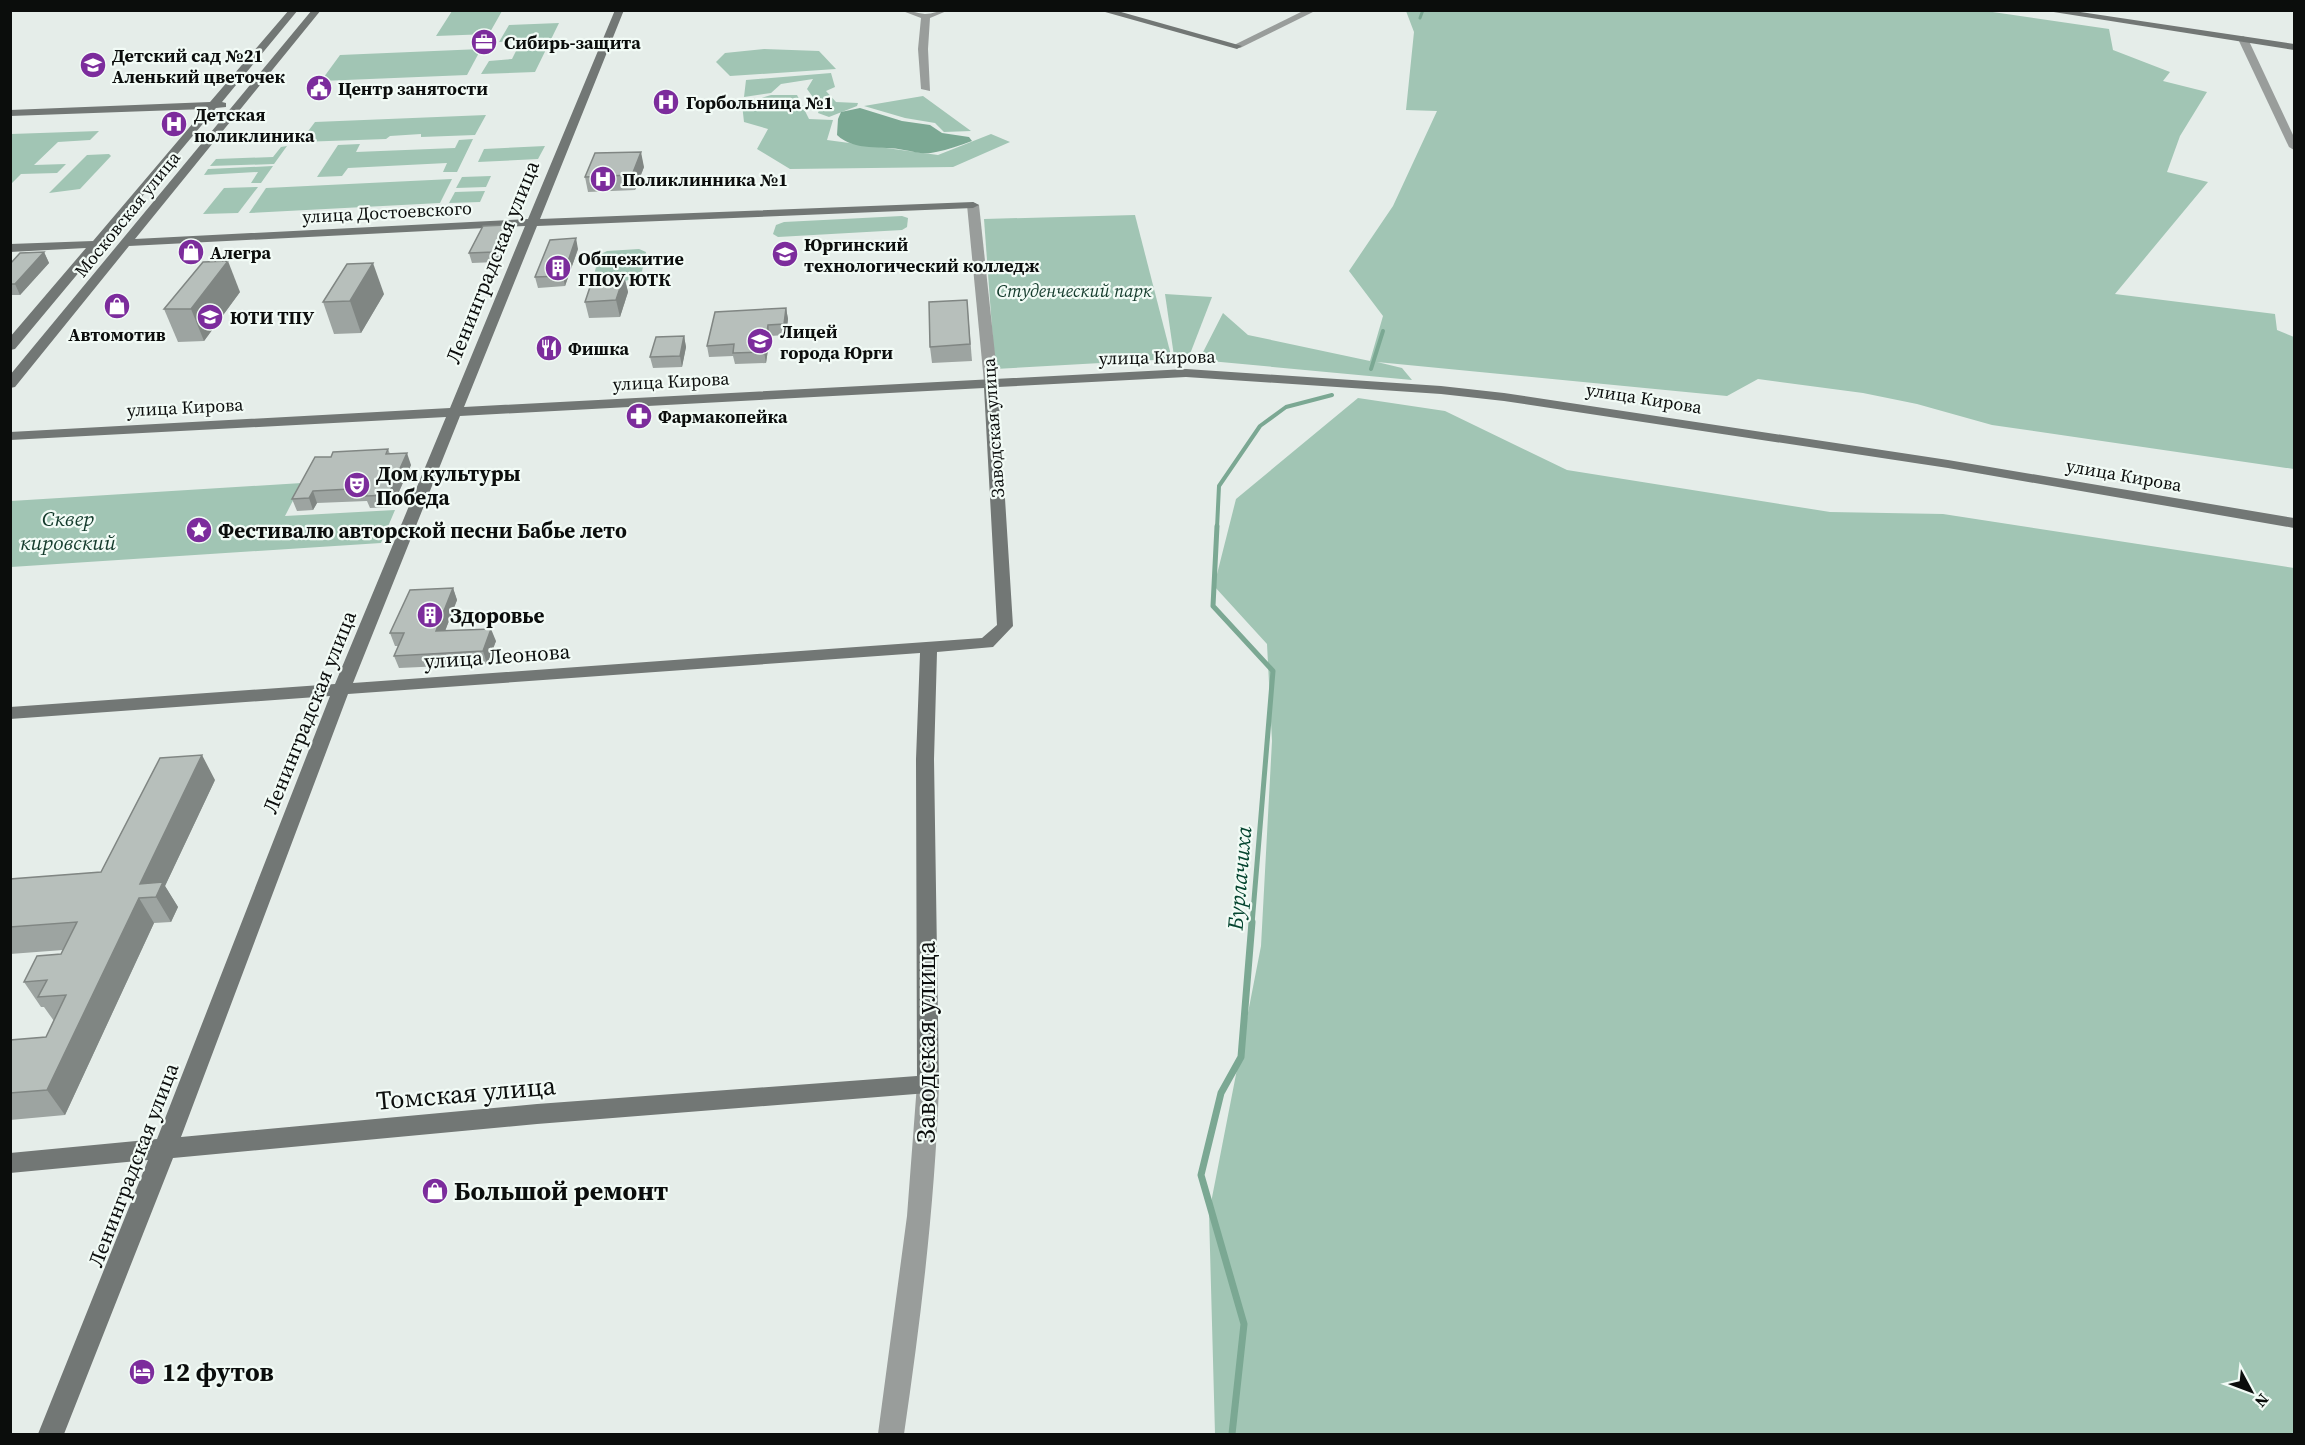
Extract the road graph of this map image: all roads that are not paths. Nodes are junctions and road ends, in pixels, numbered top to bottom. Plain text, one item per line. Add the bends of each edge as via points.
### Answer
1 (294, 10) edge
2 (317, 10) edge
3 (620, 10) edge
4 (904, 10) edge
5 (945, 10) edge
6 (1102, 10) edge
7 (1313, 10) edge
8 (2045, 10) edge
9 (926, 17) junction
10 (2243, 39) junction
11 (2295, 47) edge
12 (926, 89) dead end
13 (240, 104) junction
14 (214, 105) junction
15 (10, 113) edge
16 (2280, 119) junction
17 (2295, 121) edge
18 (2295, 147) edge
19 (973, 205) joint
20 (533, 223) junction
21 (127, 243) junction
22 (97, 244) junction
23 (10, 248) edge
24 (10, 346) edge
25 (991, 382) junction
26 (10, 384) edge
27 (455, 412) junction
28 (10, 436) edge
29 (2295, 523) edge
30 (987, 643) joint
31 (929, 647) junction
32 (341, 689) junction
33 (10, 713) edge
34 (928, 1084) junction
35 (165, 1148) junction
36 (10, 1163) edge
37 (51, 1434) edge
38 (891, 1434) edge

1 - 14 street, Московская улица
2 - 13 street, Московская улица
3 - 20 street, Ленинградская улица
4 - 9 street
5 - 9 street
6 - 7 street via 1237,46
8 - 10 street
9 - 12 street
10 - 11 street
10 - 16 street
13 - 14 street
13 - 21 street, Московская улица
14 - 15 street
14 - 22 street, Московская улица
16 - 17 street
16 - 18 street
19 - 20 street, улица Достоевского
19 - 25 street, Заводская улица
20 - 21 street, улица Достоевского
20 - 27 street, Ленинградская улица
21 - 26 street, Московская улица
22 - 23 street
22 - 24 street, Московская улица
25 - 27 street, улица Кирова
25 - 29 street, улица Кирова via 1200,374 1493,396 1948,464
25 - 30 street, Заводская улица via 1005,626
27 - 28 street, улица Кирова
27 - 32 street, Ленинградская улица
30 - 31 street, улица Леонова
31 - 32 street, улица Леонова
31 - 34 street, Заводская улица via 925,759
32 - 33 street, улица Леонова
32 - 35 street, Ленинградская улица
34 - 35 street, Томская улица
34 - 38 street, Заводская улица via 926,1155
35 - 36 street, Томская улица
35 - 37 street, Ленинградская улица

